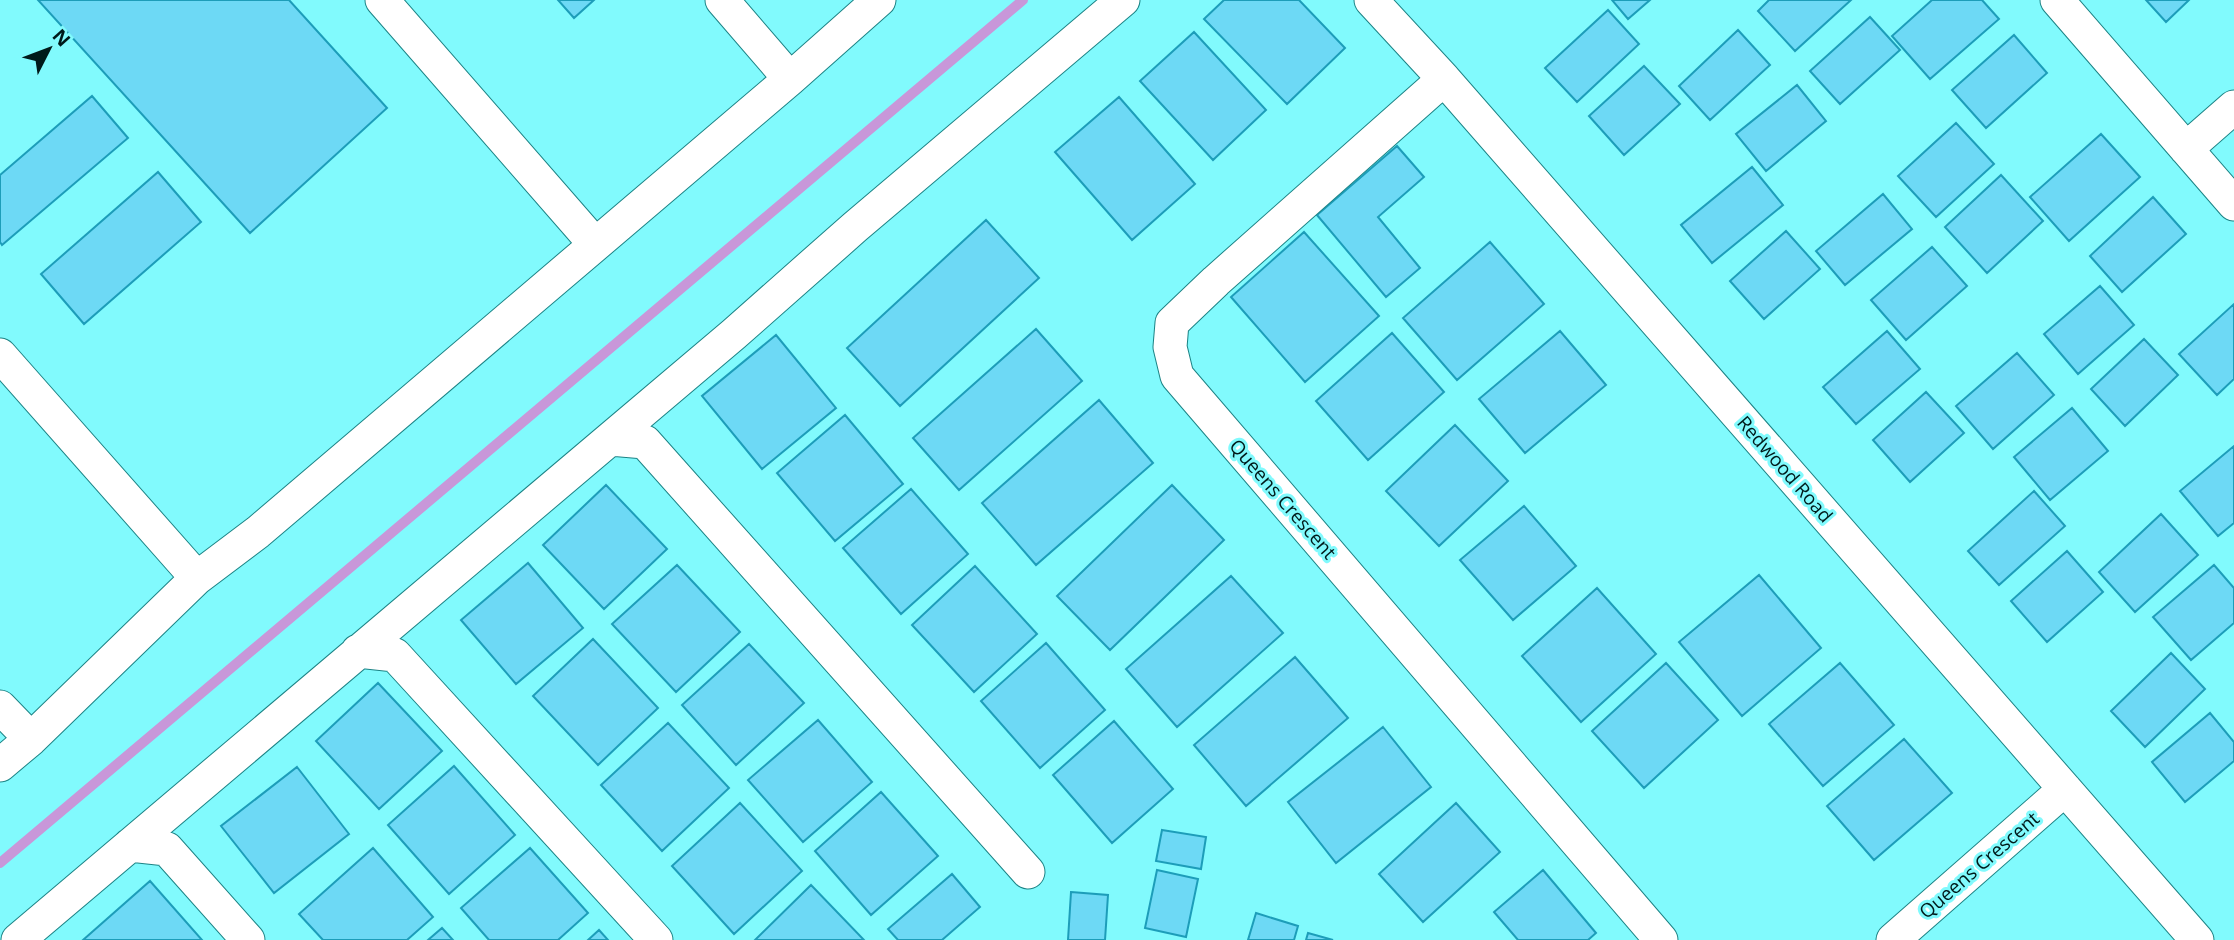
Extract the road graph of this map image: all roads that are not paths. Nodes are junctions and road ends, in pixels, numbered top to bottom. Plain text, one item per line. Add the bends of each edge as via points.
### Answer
1 (382, 0) edge
2 (722, 0) edge
3 (879, 0) edge
4 (1123, 0) edge
5 (1371, 0) edge
6 (2057, 0) edge
7 (790, 79) junction
8 (1444, 79) junction
9 (2234, 107) edge
10 (2186, 149) junction
11 (2234, 204) edge
12 (594, 243) junction
13 (0, 355) edge
14 (610, 439) junction
15 (197, 578) junction
16 (358, 652) junction
17 (0, 707) edge
18 (31, 739) junction
19 (0, 765) edge
20 (2065, 789) junction
21 (130, 845) junction
22 (1027, 872) dead end
23 (18, 940) edge
24 (248, 940) edge
25 (656, 940) edge
26 (1661, 940) edge
27 (1893, 940) edge
28 (2197, 940) edge

1 - 12 street
2 - 7 street
3 - 7 street
4 - 14 street
5 - 8 street, Redwood Road
6 - 10 street
7 - 12 street
8 - 20 street, Redwood Road
8 - 26 street, Queens Crescent via 1172,323 1170,347 1177,376
9 - 10 street
10 - 11 street
12 - 15 street via 258,532
13 - 15 street
14 - 16 street
14 - 22 street via 645,442
15 - 18 street
16 - 21 street
16 - 25 street via 395,655
17 - 18 street
18 - 19 street
20 - 27 street, Queens Crescent
20 - 28 street, Redwood Road
21 - 23 street
21 - 24 street via 167,849

